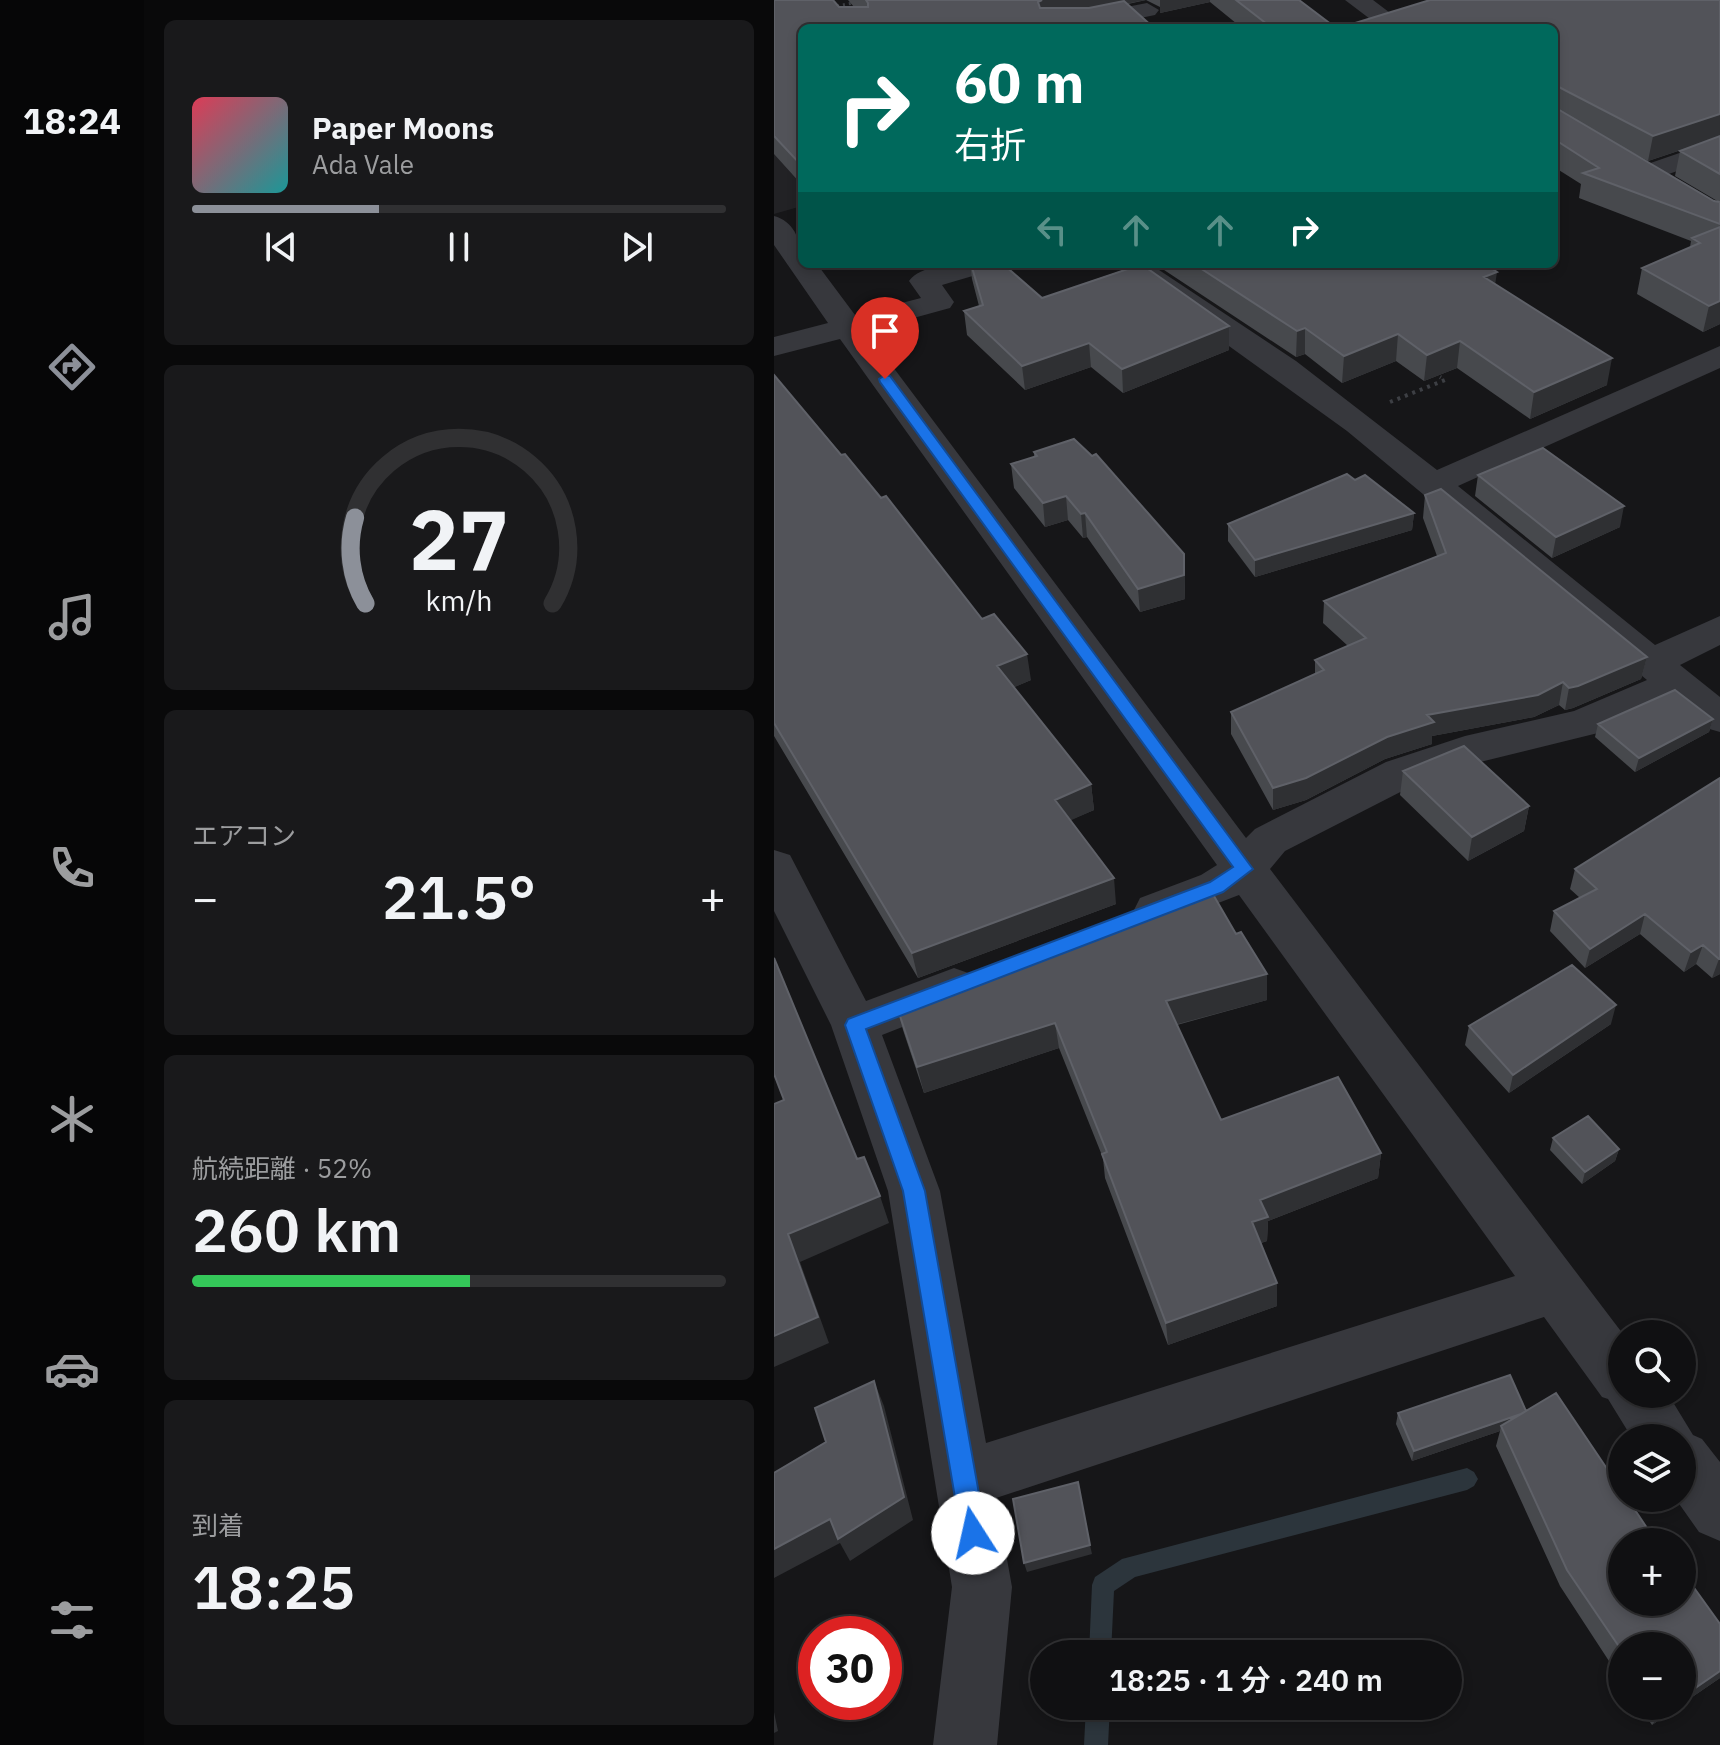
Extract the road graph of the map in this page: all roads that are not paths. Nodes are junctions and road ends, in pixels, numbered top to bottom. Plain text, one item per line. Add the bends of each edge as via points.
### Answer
1 (1357, 0) edge
2 (1147, 10) dead end
3 (1075, 24) edge
4 (1392, 24) edge
5 (1720, 147) edge
6 (1622, 159) edge
7 (1646, 174) junction
8 (1671, 189) edge
9 (774, 225) edge
10 (798, 258) edge
11 (805, 268) edge
12 (969, 268) edge
13 (1137, 268) edge
14 (850, 329) junction
15 (774, 347) edge
16 (1720, 356) edge
17 (1434, 484) junction
18 (1720, 629) edge
19 (1664, 672) junction
20 (1720, 718) edge
21 (774, 867) edge
22 (1244, 869) junction
23 (1115, 925) edge
24 (1000, 970) edge
25 (855, 1025) junction
26 (1556, 1288) junction
27 (1608, 1359) edge
28 (1696, 1478) edge
29 (964, 1479) junction
30 (1720, 1511) edge
31 (965, 1745) edge

1 - 4 street
2 - 3 street
5 - 7 street
6 - 7 street
7 - 8 street
9 - 10 street
11 - 14 street
12 - 14 street via 924,281 939,302
13 - 17 street via 1352,418
14 - 15 street
14 - 22 street
16 - 17 street
17 - 19 street
18 - 19 street
19 - 20 street
19 - 22 street via 1584,723 1465,751 1401,773 1270,840
21 - 25 street
22 - 23 street via 1217,887
22 - 26 street
24 - 25 street
25 - 29 street via 914,1191
26 - 27 street
26 - 29 street
28 - 30 street
29 - 31 street via 982,1587

